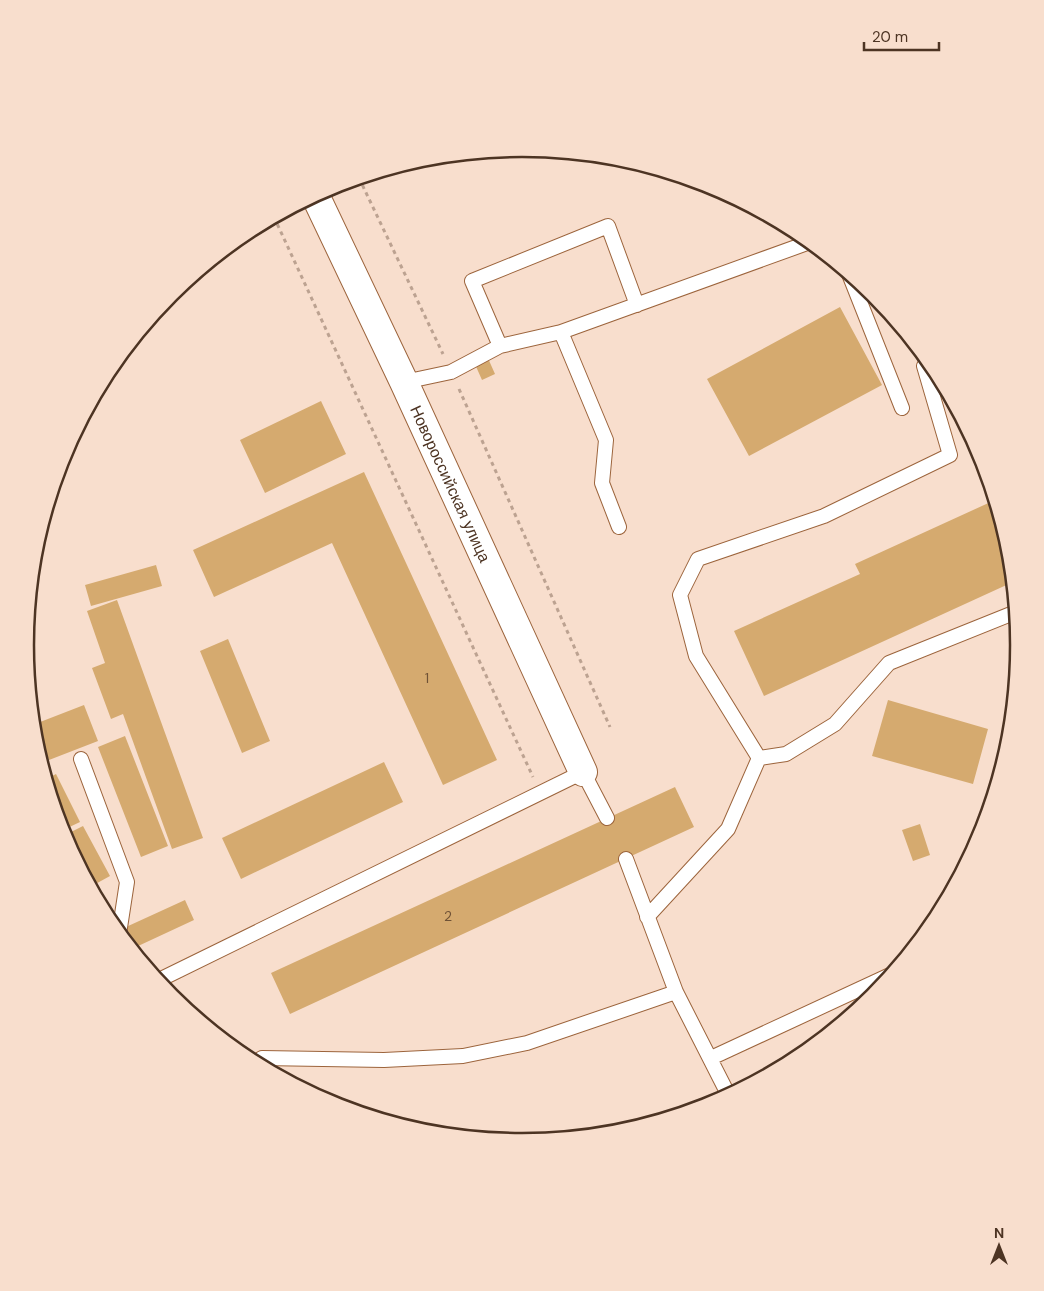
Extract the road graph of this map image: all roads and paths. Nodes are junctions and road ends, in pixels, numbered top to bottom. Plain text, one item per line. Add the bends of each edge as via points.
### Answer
1 (363, 184) edge
2 (319, 202) edge
3 (277, 224) edge
4 (801, 245) edge
5 (855, 288) edge
6 (637, 305) junction
7 (561, 332) junction
8 (500, 346) junction
9 (925, 370) edge
10 (451, 372) junction
11 (404, 382) junction
12 (902, 408) dead end
13 (619, 527) dead end
14 (1009, 615) edge
15 (610, 727) dead end
16 (760, 758) junction
17 (81, 759) dead end
18 (584, 772) junction
19 (540, 793) junction
20 (607, 818) dead end
21 (626, 859) dead end
22 (647, 917) junction
23 (120, 923) edge
24 (164, 977) edge
25 (876, 982) edge
26 (676, 992) junction
27 (262, 1058) edge
28 (711, 1058) junction
29 (726, 1089) edge

1 - 10 path
2 - 11 street, Новороссийская улица
3 - 19 path
4 - 6 lane
5 - 12 lane
6 - 7 lane
6 - 8 lane via 608,226 472,281
7 - 8 lane
7 - 13 lane via 606,440 602,483
8 - 10 lane
9 - 16 lane via 950,455 824,516 698,559 680,595 696,656
10 - 11 lane
10 - 15 path
11 - 18 street, Новороссийская улица
14 - 16 lane via 889,663 835,724 786,754
16 - 22 lane via 728,829
17 - 23 lane via 126,882
18 - 19 lane
18 - 20 lane
19 - 24 lane
21 - 22 lane
22 - 26 lane
25 - 28 lane
26 - 27 lane via 527,1043 463,1056 384,1060
26 - 28 lane
28 - 29 lane

